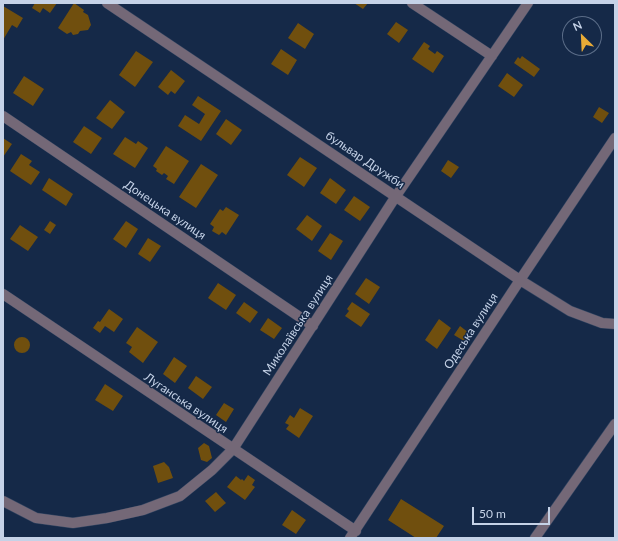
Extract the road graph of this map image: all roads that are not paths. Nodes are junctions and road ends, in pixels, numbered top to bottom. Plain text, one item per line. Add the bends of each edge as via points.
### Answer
1 (107, 3) edge
2 (412, 3) edge
3 (528, 3) edge
4 (492, 56) junction
5 (3, 116) edge
6 (615, 138) edge
7 (396, 196) junction
8 (520, 280) junction
9 (3, 294) edge
10 (615, 324) edge
11 (313, 326) junction
12 (615, 424) edge
13 (233, 450) junction
14 (3, 501) edge
15 (353, 535) edge
16 (534, 538) edge

1 - 7 street, бульвар Дружби
2 - 4 street
3 - 4 street, Миколаївська вулиця
4 - 7 street, Миколаївська вулиця
5 - 11 street, Донецька вулиця
6 - 8 street, Одеська вулиця
7 - 8 street, бульвар Дружби
7 - 11 street, Миколаївська вулиця
8 - 10 street, бульвар Дружби via 570,311 602,323
8 - 15 street, Одеська вулиця
9 - 13 street, Луганська вулиця
11 - 13 street, Миколаївська вулиця
12 - 16 street
13 - 14 street, Миколаївська вулиця via 180,496 143,510 114,517 73,522 36,518
13 - 15 street, Луганська вулиця

